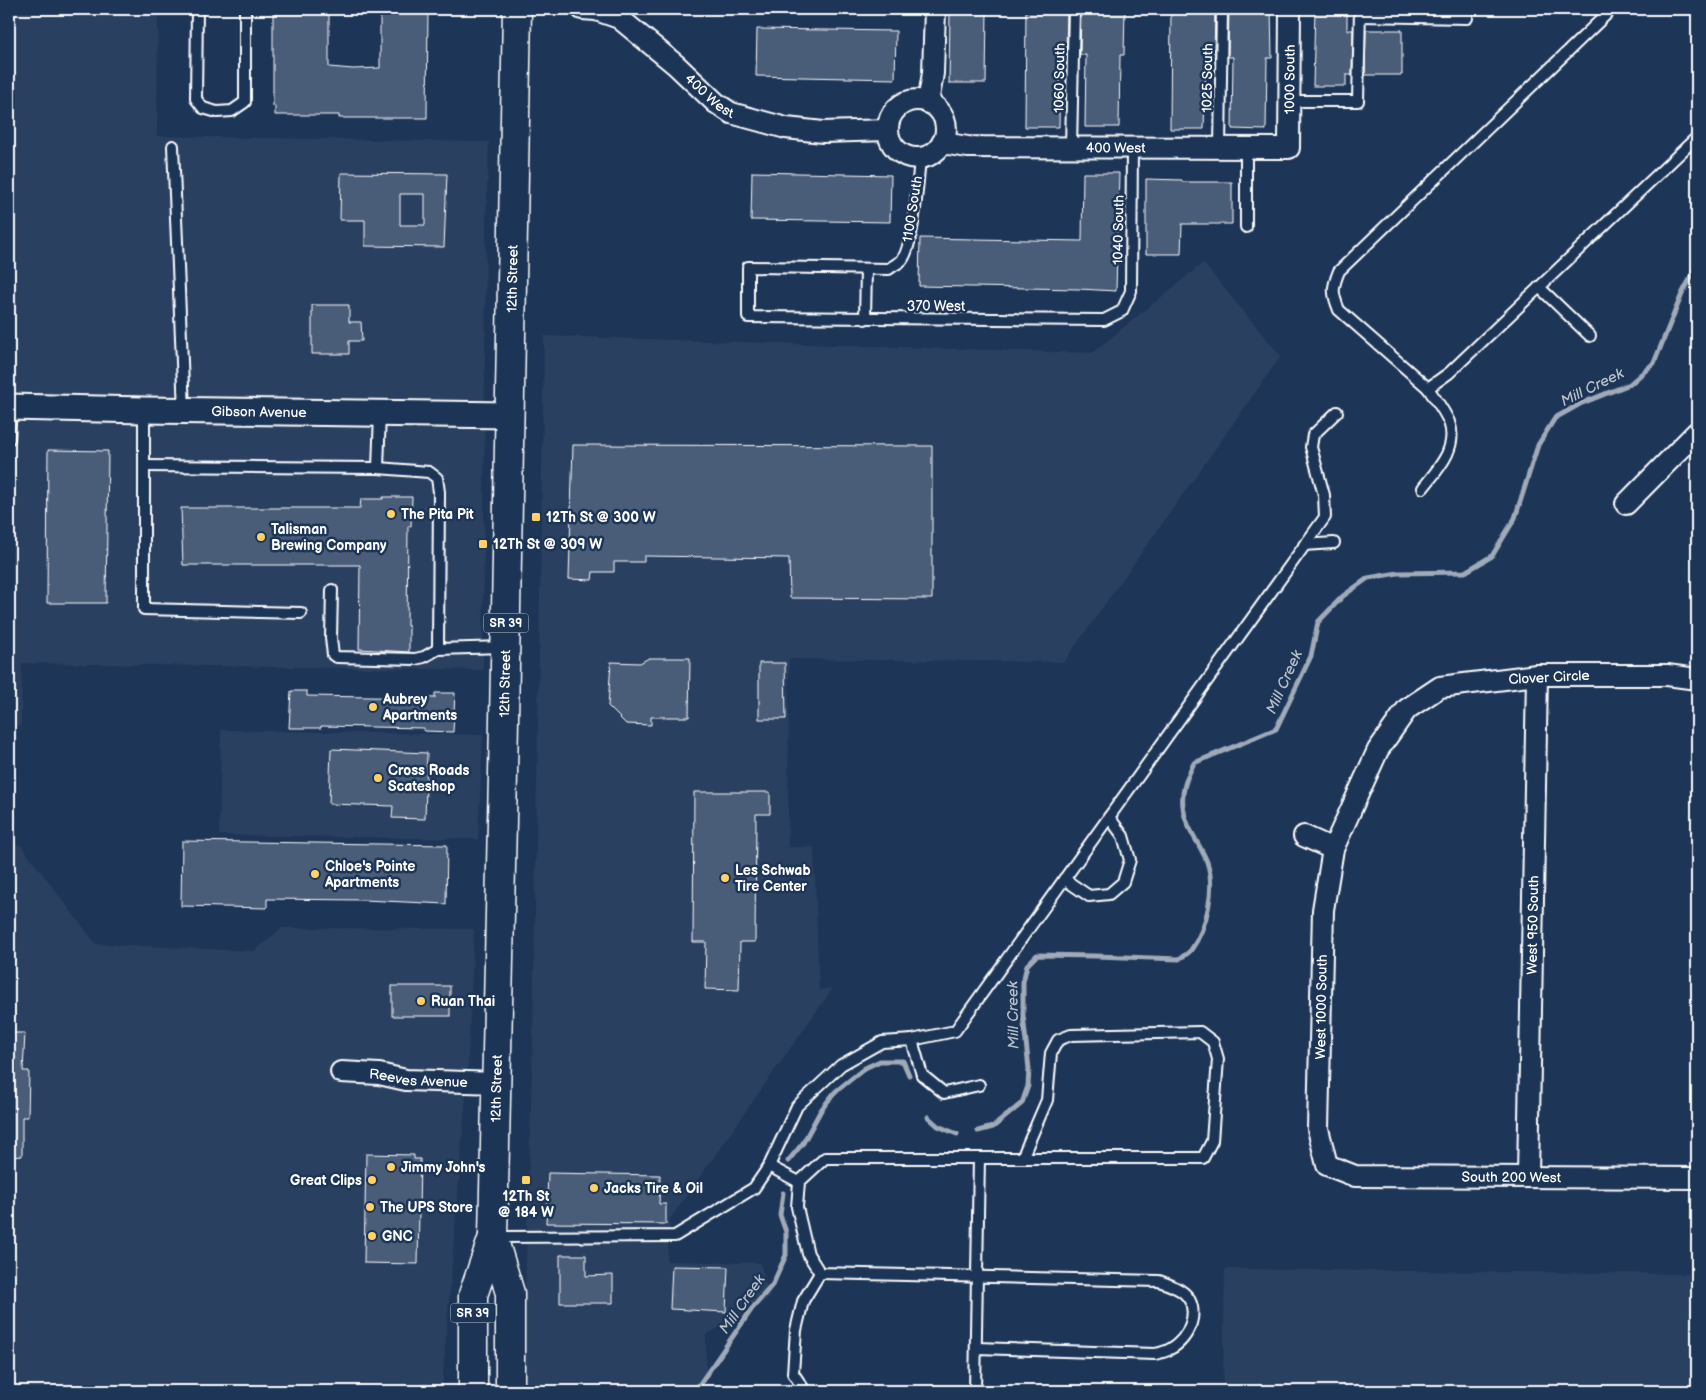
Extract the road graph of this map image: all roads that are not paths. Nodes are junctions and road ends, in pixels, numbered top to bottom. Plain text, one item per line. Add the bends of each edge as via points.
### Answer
1 (197, 9) edge
2 (245, 9) edge
3 (516, 9) edge
4 (582, 9) edge
5 (935, 9) edge
6 (1074, 9) edge
7 (1222, 9) edge
8 (1290, 9) edge
9 (1612, 9) edge
10 (1360, 13) edge
11 (1467, 13) edge
12 (1289, 101) junction
13 (928, 103) junction
14 (888, 130) junction
15 (1697, 137) edge
16 (942, 143) junction
17 (173, 146) dead end
18 (1071, 147) junction
19 (1132, 148) junction
20 (1220, 148) junction
21 (1246, 148) junction
22 (1289, 148) joint
23 (920, 158) junction
24 (1246, 227) dead end
25 (866, 269) junction
26 (1539, 287) junction
27 (1122, 311) joint
28 (866, 319) junction
29 (1590, 336) dead end
30 (1428, 388) junction
31 (10, 406) edge
32 (144, 410) junction
33 (184, 411) junction
34 (1337, 412) dead end
35 (380, 413) junction
36 (509, 415) junction
37 (1697, 432) edge
38 (9, 439) edge
39 (144, 466) junction
40 (378, 468) junction
41 (1423, 488) dead end
42 (1626, 504) dead end
43 (1334, 543) dead end
44 (1304, 545) junction
45 (332, 590) dead end
46 (301, 613) dead end
47 (505, 647) junction
48 (438, 649) junction
49 (1537, 675) junction
50 (1697, 679) edge
51 (1407, 709) joint
52 (1109, 817) junction
53 (1304, 836) dead end
54 (1333, 849) junction
55 (1064, 879) junction
56 (912, 1040) junction
57 (341, 1072) dead end
58 (496, 1083) junction
59 (979, 1085) dead end
60 (979, 1158) junction
61 (1022, 1158) junction
62 (1327, 1165) joint
63 (769, 1166) junction
64 (1528, 1176) junction
65 (1697, 1178) edge
66 (799, 1182) junction
67 (493, 1237) junction
68 (820, 1273) junction
69 (977, 1276) junction
70 (976, 1348) junction
71 (473, 1391) edge
72 (510, 1391) edge
73 (805, 1391) edge
74 (976, 1391) edge

1 - 2 lane via 196,99 203,108 217,112 232,111 245,102
3 - 36 main road, 12th Street / SR 39
4 - 14 street, 400 West via 619,18 731,113 786,128 823,132
5 - 13 street via 933,73
6 - 18 lane, 1060 South
7 - 20 lane, 1025 South
8 - 12 street, 1000 South
9 - 30 lane via 1338,271 1333,295 1339,310
10 - 11 lane
10 - 12 lane via 1358,101
12 - 22 street, 1000 South
13 - 14 street via 919,100 901,106 889,121
13 - 16 street via 936,108 945,124
14 - 23 street via 894,148 910,158
15 - 26 lane
16 - 18 street, 400 West via 968,147
16 - 23 street via 929,156
17 - 33 lane
18 - 19 street, 400 West
19 - 20 street, 400 West
19 - 27 lane, 1040 South via 1131,291
20 - 21 street, 400 West
21 - 22 street, 400 West
21 - 24 lane
23 - 25 lane, 1100 South via 916,204 902,260 888,269
25 - 28 lane
25 - 28 lane, 370 West via 748,267 748,317
26 - 29 lane
26 - 30 lane
27 - 28 lane, 370 West via 1104,320
30 - 41 lane via 1449,423 1451,441 1444,462
31 - 32 street, Gibson Avenue
31 - 38 lane
32 - 33 street, Gibson Avenue
32 - 39 lane
33 - 35 street, Gibson Avenue
34 - 44 lane via 1313,435 1311,447 1324,495 1324,517
35 - 36 street, Gibson Avenue
35 - 40 lane
36 - 47 main road, 12th Street / SR 39
37 - 42 street
39 - 40 lane
39 - 46 lane via 144,609
40 - 48 lane via 429,472 437,478
43 - 44 lane
44 - 52 lane
45 - 48 lane via 333,655 416,659
47 - 48 lane
47 - 58 main road, 12th Street / SR 39
49 - 50 street, Clover Circle via 1666,675
49 - 51 street, Clover Circle via 1440,688
49 - 64 street, West 950 South
51 - 54 street, West 1000 South via 1378,750
52 - 55 lane
52 - 55 lane via 1123,836 1130,860 1123,882 1109,894 1088,896
53 - 54 street
54 - 62 street, West 1000 South via 1323,910 1318,1129
55 - 56 lane via 955,1031
56 - 59 lane via 922,1075 944,1093
56 - 63 lane via 882,1042 841,1065 797,1106
57 - 58 street, Reeves Avenue via 379,1074 406,1080
58 - 67 main road, 12th Street / SR 39
60 - 61 lane
60 - 66 lane via 825,1158
60 - 69 lane
61 - 61 lane via 1047,1100 1051,1053 1058,1040 1071,1035 1200,1032 1213,1042 1218,1059 1212,1141 1203,1158
62 - 64 street, South 200 West via 1355,1176
63 - 66 lane
63 - 67 lane via 754,1188 674,1236
64 - 65 street, South 200 West
66 - 68 lane via 796,1207 808,1254
67 - 71 main road, 12th Street / SR 39 via 473,1295
67 - 72 main road, 12th Street / SR 39 via 510,1293
68 - 69 lane
68 - 73 lane via 803,1301 796,1330 793,1373
69 - 70 lane
69 - 70 lane via 1159,1281 1186,1295 1193,1308 1192,1324 1184,1338 1171,1349 1155,1354
70 - 74 lane

